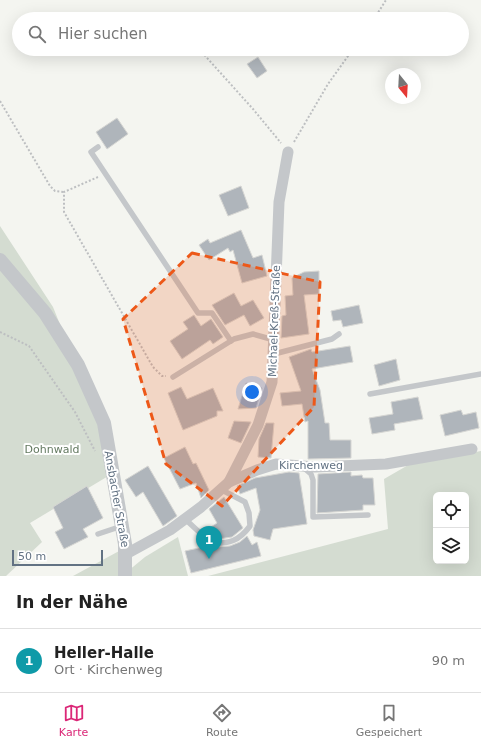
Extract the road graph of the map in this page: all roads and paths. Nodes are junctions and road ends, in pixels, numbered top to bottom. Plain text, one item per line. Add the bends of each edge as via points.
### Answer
1 (386, 0) edge
2 (378, 12) edge
3 (205, 56) edge
4 (348, 56) edge
5 (0, 101) edge
6 (98, 147) dead end
7 (288, 152) junction
8 (106, 174) junction
9 (64, 192) junction
10 (0, 260) edge
11 (0, 332) edge
12 (339, 334) dead end
13 (275, 340) junction
14 (231, 341) junction
15 (274, 354) junction
16 (481, 374) edge
17 (173, 377) joint
18 (370, 394) dead end
19 (475, 448) dead end
20 (95, 451) dead end
21 (301, 466) junction
22 (229, 482) junction
23 (220, 489) junction
24 (368, 515) dead end
25 (186, 519) junction
26 (122, 526) junction
27 (98, 534) dead end
28 (126, 554) junction
29 (125, 576) edge

1 - 2 path
3 - 7 path
4 - 7 path via 328,84
5 - 9 path via 50,186 55,191
6 - 8 lane via 91,152
7 - 13 street, Michael-Kreß-Straße via 279,202
8 - 9 path
8 - 14 lane via 198,312 212,313
9 - 17 path via 64,212 153,367 162,376
10 - 26 street, Ansbacher Straße via 45,313 78,365 104,423
11 - 20 path via 29,346 75,412
12 - 15 lane via 332,339
13 - 14 lane via 253,334
13 - 15 street, Michael-Kreß-Straße
14 - 17 lane
15 - 22 street, Michael-Kreß-Straße via 272,382 258,425
16 - 18 lane
19 - 21 street, Kirchenweg via 386,464
21 - 22 street, Kirchenweg via 276,464
21 - 24 lane via 308,471 313,480 312,517
22 - 23 street, Kirchenweg
23 - 25 street, Kirchenweg
23 - 25 lane via 246,502 250,526 243,536 225,544 211,543
25 - 28 street, Kirchenweg
26 - 27 lane
26 - 28 street, Ansbacher Straße
28 - 29 street, Ansbacher Straße

